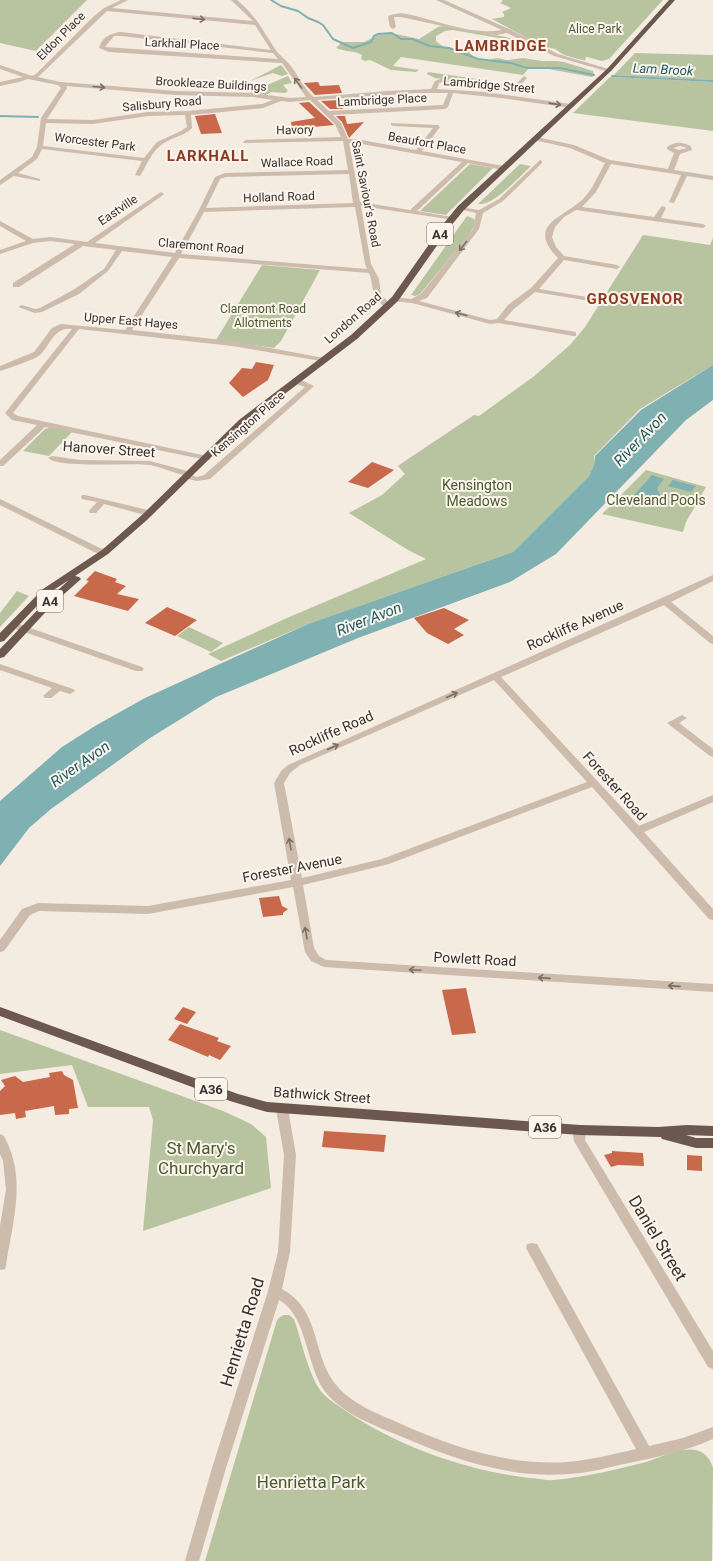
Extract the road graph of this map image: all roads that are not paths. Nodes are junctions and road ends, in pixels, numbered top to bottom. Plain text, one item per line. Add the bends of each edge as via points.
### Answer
1 (125, 0) edge
2 (234, 0) edge
3 (440, 0) edge
4 (672, 0) edge
5 (106, 9) junction
6 (257, 23) junction
7 (393, 27) dead end
8 (509, 31) junction
9 (274, 51) junction
10 (284, 61) junction
11 (0, 67) edge
12 (609, 70) junction
13 (29, 78) junction
14 (524, 78) dead end
15 (0, 84) edge
16 (60, 84) junction
17 (433, 91) junction
18 (451, 92) junction
19 (280, 99) junction
20 (312, 99) junction
21 (571, 106) junction
22 (188, 113) junction
23 (328, 113) junction
24 (44, 121) junction
25 (393, 124) dead end
26 (346, 140) junction
27 (536, 140) junction
28 (238, 142) dead end
29 (40, 146) junction
30 (418, 152) junction
31 (678, 152) dead end
32 (146, 160) junction
33 (467, 161) junction
34 (540, 162) dead end
35 (610, 162) junction
36 (503, 168) junction
37 (351, 172) junction
38 (670, 172) junction
39 (13, 174) junction
40 (685, 174) junction
41 (44, 175) dead end
42 (138, 175) dead end
43 (713, 178) edge
44 (1, 182) edge
45 (160, 194) dead end
46 (672, 202) dead end
47 (356, 204) junction
48 (461, 208) junction
49 (576, 208) junction
50 (663, 208) dead end
51 (202, 210) junction
52 (412, 212) junction
53 (480, 212) junction
54 (452, 219) junction
55 (656, 220) junction
56 (0, 223) edge
57 (703, 226) dead end
58 (32, 241) junction
59 (85, 243) junction
60 (121, 248) junction
61 (0, 252) edge
62 (177, 255) junction
63 (562, 258) junction
64 (617, 267) dead end
65 (370, 271) junction
66 (16, 285) dead end
67 (534, 290) junction
68 (395, 299) junction
69 (593, 300) dead end
70 (412, 301) junction
71 (388, 306) junction
72 (22, 307) dead end
73 (499, 321) junction
74 (77, 327) junction
75 (127, 333) junction
76 (567, 335) dead end
77 (324, 360) junction
78 (0, 370) edge
79 (296, 381) junction
80 (43, 424) junction
81 (52, 458) dead end
82 (207, 458) junction
83 (0, 464) edge
84 (187, 475) junction
85 (85, 497) dead end
86 (103, 501) junction
87 (0, 502) edge
88 (92, 511) dead end
89 (149, 513) junction
90 (105, 552) junction
91 (713, 578) edge
92 (665, 601) junction
93 (13, 625) junction
94 (24, 628) junction
95 (0, 639) edge
96 (713, 641) edge
97 (0, 655) edge
98 (0, 667) edge
99 (139, 669) dead end
100 (496, 676) junction
101 (58, 687) junction
102 (70, 691) dead end
103 (48, 696) dead end
104 (682, 718) dead end
105 (713, 754) edge
106 (594, 783) junction
107 (713, 798) edge
108 (637, 831) junction
109 (297, 883) junction
110 (713, 916) edge
111 (0, 948) edge
112 (713, 988) edge
113 (0, 1011) edge
114 (282, 1109) junction
115 (580, 1130) junction
116 (713, 1131) edge
117 (658, 1132) junction
118 (713, 1134) edge
119 (0, 1139) edge
120 (713, 1143) edge
121 (532, 1248) dead end
122 (0, 1265) edge
123 (275, 1291) junction
124 (713, 1363) edge
125 (713, 1433) edge
126 (646, 1453) junction
127 (192, 1561) edge

1 - 5 street, Eldon Place
2 - 6 street, Saint Saviour's Road
3 - 8 street
4 - 12 highway, A4
5 -> 6 street
5 - 13 street, Eldon Place via 38,75
6 - 9 street, Saint Saviour's Road
7 - 8 street via 390,18 401,15 498,34
8 - 12 street via 556,55
9 - 10 street, Saint Saviour's Road
9 - 10 street, Larkhall Place via 118,34 112,35 102,48
20 -> 10 street, Saint Saviour's Road
11 - 13 street, Brookleaze Buildings
12 - 21 highway, London Road / A4
13 - 15 street
13 - 16 street, Brookleaze Buildings
14 - 17 street, Lambridge Street via 518,86 443,80 437,82
16 -> 19 street, Brookleaze Buildings via 141,91 253,95
16 - 24 street via 64,88 50,107
17 - 18 street, Lambridge Street
17 - 20 street
18 -> 21 street, Lambridge Street
18 - 23 street, Lambridge Place via 443,108
19 - 20 street
19 - 22 street, Salisbury Road via 263,106
20 - 23 street, Saint Saviour's Road
21 - 27 highway, London Road / A4
22 - 24 street, Salisbury Road via 148,114 93,122
22 - 32 street, Worcester Park via 190,126 187,131 157,144
23 - 26 street, Saint Saviour's Road via 338,123
24 - 29 street
25 - 30 street via 437,127
26 - 28 street, Havory
26 - 30 street, Beaufort Place
26 - 37 street, Saint Saviour's Road
27 - 35 street via 572,146
27 - 36 highway, London Road / A4
29 - 32 street, Worcester Park
29 - 39 street via 35,158
30 - 33 street, Beaufort Place
31 - 38 street
32 - 42 street, Worcester Park
33 - 36 street, Beaufort Place
33 - 52 street
34 - 53 street via 501,200
35 - 38 street
35 - 49 street via 591,195
36 - 48 highway, London Road / A4
37 - 47 street, Saint Saviour's Road
37 - 51 street, Wallace Road via 220,176
38 - 40 street
39 - 41 street via 35,181
39 - 44 street
40 - 43 street
40 - 46 street
45 - 59 street, Eastville
47 - 51 street, Holland Road
47 - 52 street, Holland Road
47 - 65 street, Saint Saviour's Road
48 - 53 street
48 - 54 highway, London Road / A4
49 - 55 street
49 - 63 street via 562,216 552,226 549,235 549,244
50 - 55 street
51 - 62 street
52 - 54 street, Holland Road
53 -> 70 street via 476,229 424,296
54 - 68 highway, London Road / A4
55 - 57 street
56 - 58 street
58 - 59 street, Claremont Road via 51,239
58 - 61 street, Claremont Road
59 - 60 street, Claremont Road
59 - 66 street, Eastville
60 - 62 street, Claremont Road
60 - 72 street via 106,270 76,292 42,310 35,311
62 - 65 street, Claremont Road
62 - 75 street
63 - 64 street
63 - 67 street
65 - 71 street, Saint Saviour's Road via 375,279 379,297
67 - 69 street
67 - 73 street via 511,307
68 - 70 street
68 - 71 highway, London Road / A4
73 -> 70 street via 490,322
71 - 77 highway, London Road / A4
73 - 76 street
74 - 75 street, Upper East Hayes
74 - 78 street via 59,327 37,354
74 - 80 street, Upper East Hayes via 9,414 15,418
75 - 77 street, Upper East Hayes via 209,341 301,354
77 - 79 highway, London Road / A4
79 - 82 highway, London Road / A4 via 242,422
79 - 84 street, Kensington Place via 310,386 207,477 197,479
80 - 82 street, Upper East Hayes
80 - 83 street
81 - 84 street, Hanover Street via 80,462 150,463
82 - 84 highway, London Road / A4
84 - 89 highway, London Road / A4
85 - 86 street
86 - 88 street
86 - 89 street
87 - 90 street
89 - 90 highway, London Road / A4
90 - 93 highway, London Road / A4 via 46,592
90 - 94 highway, London Road / A4
91 - 92 street, Rockliffe Avenue
92 - 96 street
92 - 100 street, Rockliffe Avenue
93 - 94 street
93 - 95 highway, London Road / A4
94 - 97 highway, London Road / A4
94 - 99 street
98 - 101 street
100 - 106 street, Forester Road
109 -> 100 street, Rockliffe Road via 279,783 288,768
101 - 102 street
101 - 103 street
104 - 105 street via 672,723
106 - 108 street, Forester Road
106 - 109 street, Forester Avenue via 385,862
107 - 108 street
108 - 110 street, Forester Road
109 - 111 street, Forester Avenue via 148,910 38,907 26,912
112 -> 109 street, Powlett Road via 333,965 319,962 312,957 309,948
113 - 114 highway, Bathwick Street / A36 via 254,1105
114 - 115 highway, Bathwick Street / A36
114 - 123 street, Henrietta Road via 290,1155 284,1252
115 - 117 highway, Bathwick Street / A36
115 - 124 street, Daniel Street via 579,1140
116 - 117 highway, Bathwick Street / A36
117 - 118 highway, A36
117 - 120 highway, Bathwick Street / A36 via 696,1142
119 - 122 street via 9,1162 12,1190
121 - 126 street
123 - 126 street via 289,1299 301,1315 324,1378 332,1389 354,1407 433,1445 493,1462 550,1468 569,1468
123 - 127 street, Henrietta Road
125 - 126 street via 700,1439

